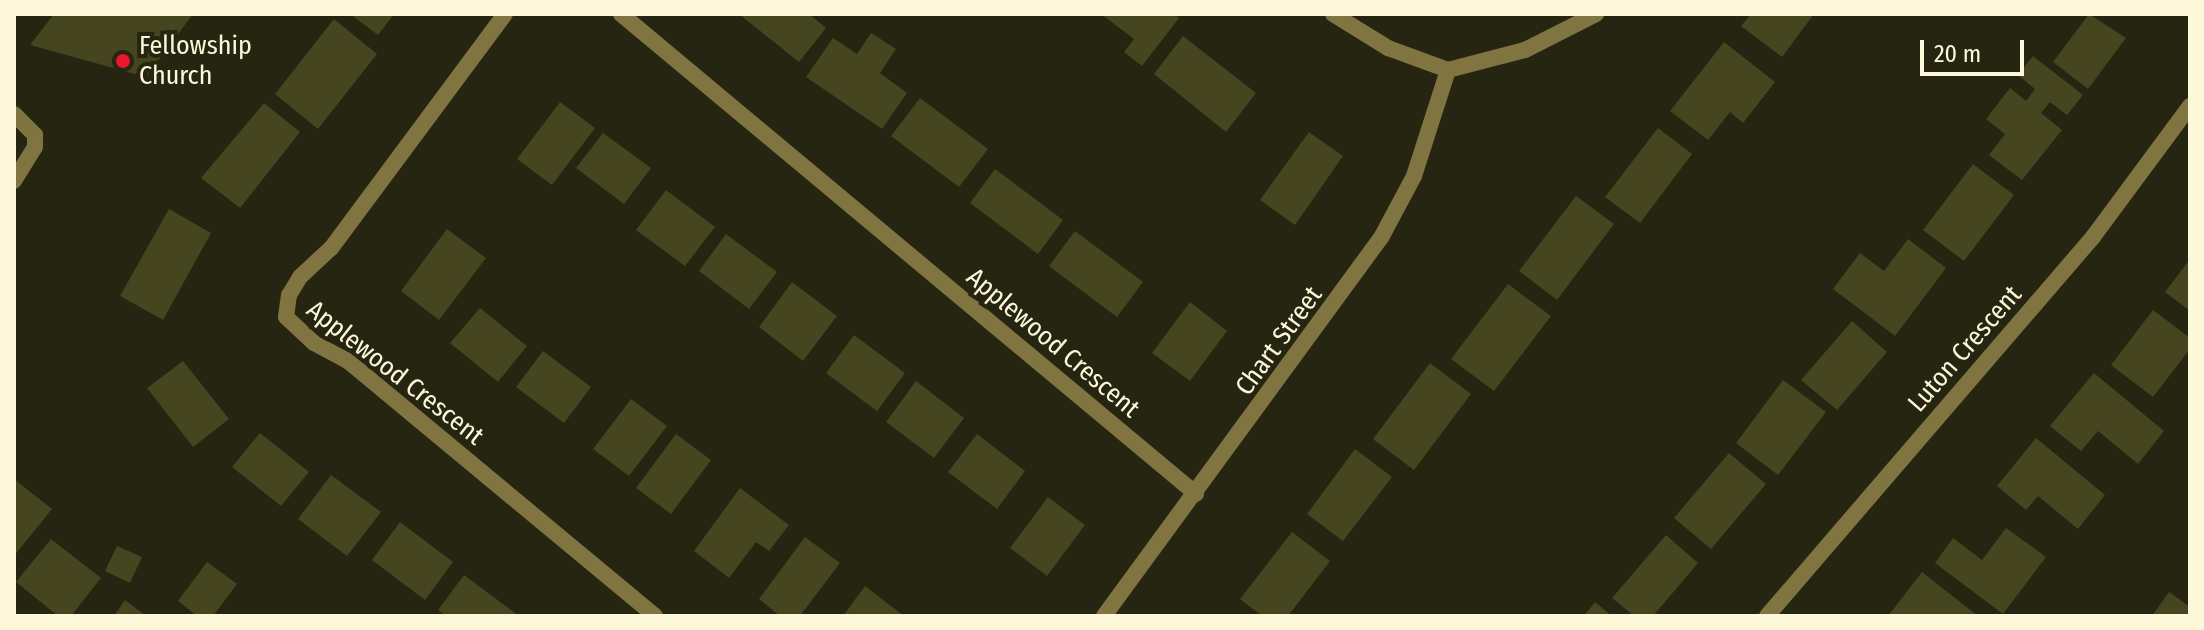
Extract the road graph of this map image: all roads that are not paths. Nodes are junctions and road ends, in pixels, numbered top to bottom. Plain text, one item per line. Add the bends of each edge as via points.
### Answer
1 (505, 14) edge
2 (621, 14) edge
3 (1333, 14) edge
4 (1596, 14) edge
5 (1448, 70) junction
6 (2190, 106) edge
7 (14, 114) edge
8 (14, 181) edge
9 (1196, 494) junction
10 (655, 616) edge
11 (1104, 616) edge
12 (1767, 616) edge

1 - 10 street, Applewood Crescent via 331,248 300,277 289,295 286,317 314,343 348,361
2 - 9 street, Applewood Crescent
3 - 5 street via 1388,48
4 - 5 street via 1525,50
5 - 9 street, Chart Street via 1414,176 1382,236
6 - 12 street, Luton Crescent via 2093,237
7 - 8 street via 35,135 35,147
9 - 11 street, Chart Street

